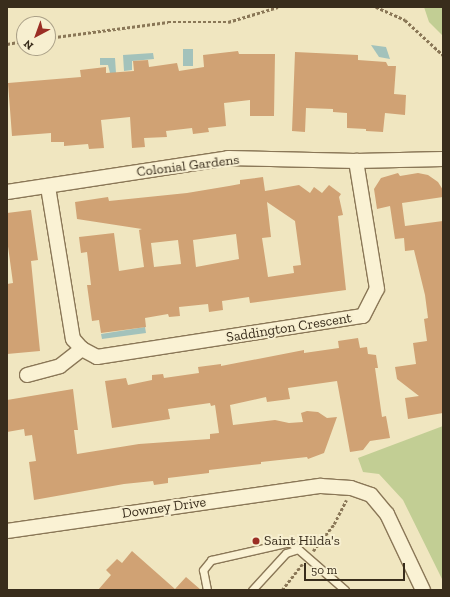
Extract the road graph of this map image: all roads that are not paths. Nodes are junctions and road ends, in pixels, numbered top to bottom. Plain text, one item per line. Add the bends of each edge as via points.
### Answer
1 (443, 159) edge
2 (356, 161) junction
3 (48, 187) junction
4 (7, 192) edge
5 (82, 349) junction
6 (27, 375) dead end
7 (7, 531) edge
8 (298, 549) junction
9 (207, 590) edge
10 (252, 590) edge
11 (345, 590) edge
12 (423, 590) edge

1 - 2 street, Colonial Gardens
2 - 3 street, Colonial Gardens via 228,158
2 - 5 street, Saddington Crescent via 377,289 363,316 97,357
3 - 4 street, Colonial Gardens
3 - 5 street via 73,339
5 - 6 street via 60,366
7 - 12 street, Downey Drive via 321,486 351,488 371,495 387,514
8 - 9 lane via 290,542 215,558 203,570
8 - 10 lane via 286,553
8 - 11 lane

